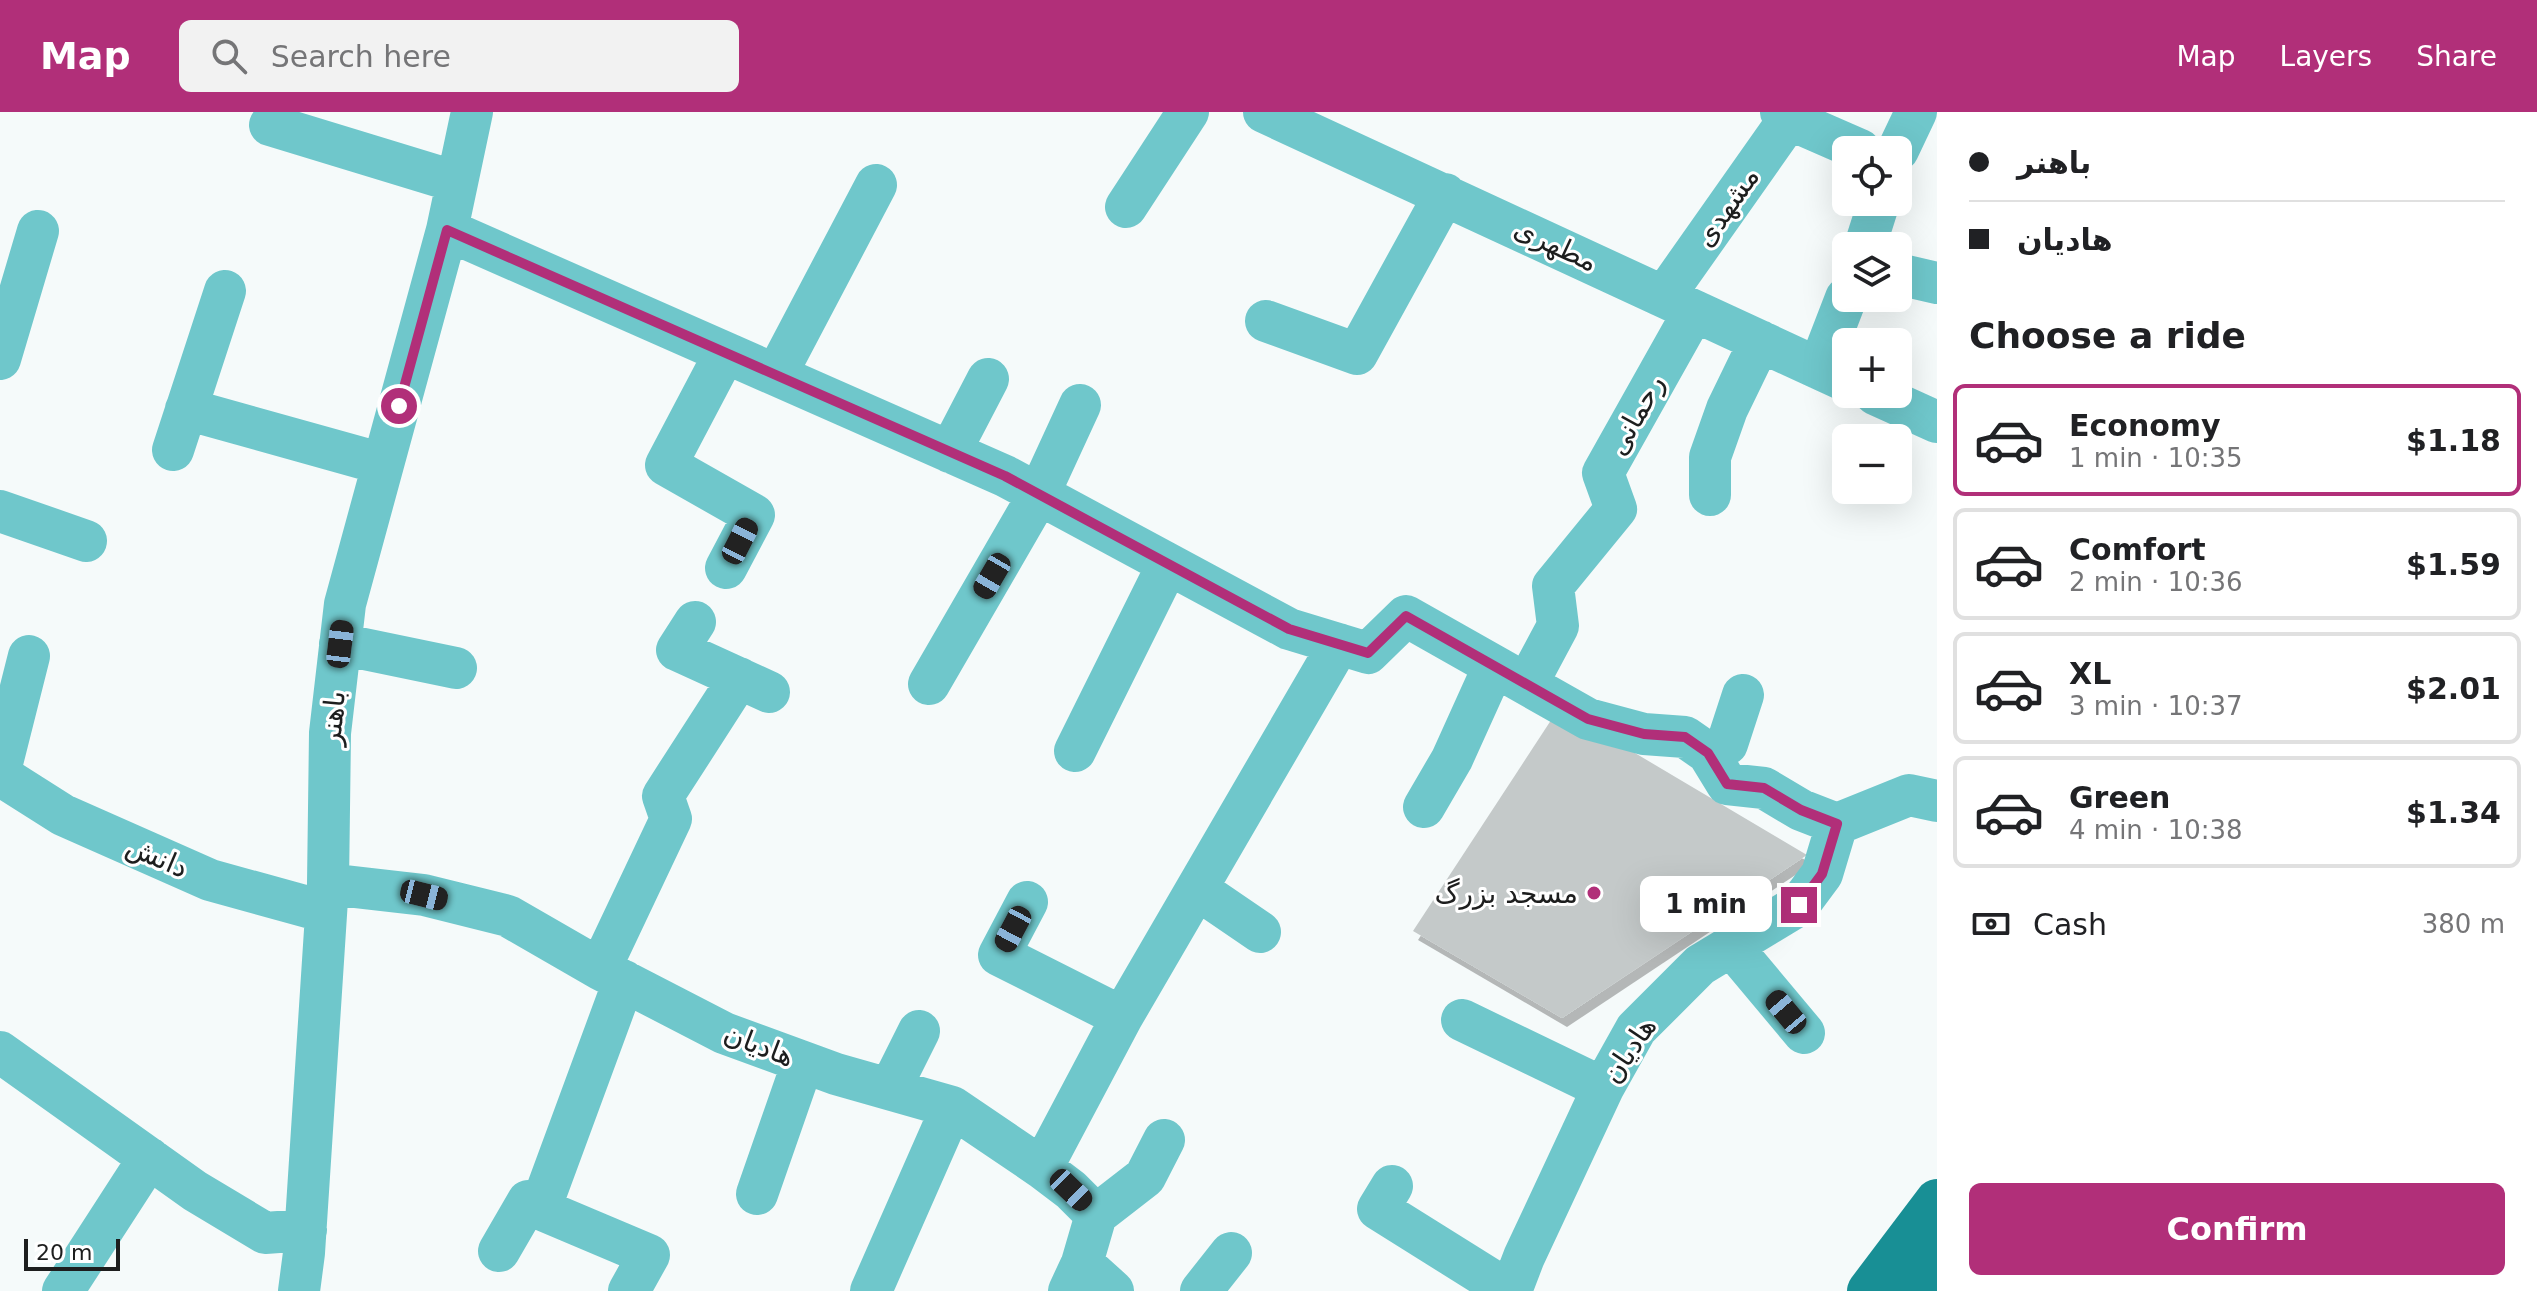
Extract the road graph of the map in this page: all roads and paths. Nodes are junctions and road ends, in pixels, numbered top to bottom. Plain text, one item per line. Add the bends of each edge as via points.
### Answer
1 (472, 112) edge
2 (1188, 112) edge
3 (1264, 112) edge
4 (1916, 112) edge
5 (1785, 115) edge
6 (270, 125) dead end
7 (1905, 136) edge
8 (1832, 137) edge
9 (457, 182) junction
10 (876, 185) dead end
11 (1445, 194) junction
12 (1126, 207) dead end
13 (447, 230) junction
14 (38, 231) dead end
15 (1912, 277) edge
16 (1937, 283) edge
17 (225, 291) dead end
18 (1680, 303) junction
19 (1266, 321) dead end
20 (1760, 341) junction
21 (725, 353) junction
22 (0, 359) edge
23 (1832, 374) edge
24 (776, 375) junction
25 (988, 379) dead end
26 (1080, 405) dead end
27 (1906, 408) edge
28 (186, 409) junction
29 (1937, 422) edge
30 (173, 450) dead end
31 (950, 452) junction
32 (383, 464) junction
33 (1039, 494) junction
34 (1710, 495) dead end
35 (0, 511) edge
36 (86, 541) dead end
37 (1168, 564) junction
38 (726, 568) dead end
39 (695, 622) dead end
40 (340, 644) junction
41 (1339, 644) junction
42 (29, 656) dead end
43 (456, 668) dead end
44 (1510, 675) junction
45 (929, 684) dead end
46 (1743, 695) dead end
47 (1075, 751) dead end
48 (1708, 753) junction
49 (0, 773) edge
50 (1936, 795) edge
51 (1424, 807) dead end
52 (1837, 824) junction
53 (1197, 889) junction
54 (327, 898) junction
55 (1027, 902) dead end
56 (1260, 932) dead end
57 (1732, 947) junction
58 (612, 975) junction
59 (1122, 1017) junction
60 (1462, 1020) dead end
61 (919, 1031) dead end
62 (1804, 1033) dead end
63 (0, 1052) edge
64 (803, 1062) junction
65 (1603, 1088) junction
66 (890, 1089) junction
67 (952, 1107) junction
68 (1164, 1140) dead end
69 (149, 1158) junction
70 (1042, 1168) junction
71 (1392, 1186) dead end
72 (757, 1194) dead end
73 (1937, 1201) edge
74 (540, 1209) junction
75 (1096, 1215) junction
76 (306, 1230) junction
77 (499, 1251) dead end
78 (1231, 1253) dead end
79 (1075, 1277) edge
80 (63, 1291) edge
81 (299, 1291) edge
82 (629, 1291) edge
83 (871, 1291) edge
84 (1113, 1291) edge
85 (1201, 1291) edge
86 (1510, 1291) edge
87 (1869, 1291) edge

1 - 9 street, باهنر
2 - 12 street
3 - 11 street, مطهری
4 - 7 street
5 - 8 street
5 - 18 street, مشهدی
6 - 9 street
9 - 13 street, باهنر
10 - 24 street
11 - 18 street, مطهری
11 - 19 street via 1357,354
13 - 21 street
13 - 32 street, باهنر
14 - 22 street
15 - 16 street
17 - 28 street
18 - 20 street, مطهری
18 - 44 street, رحمانی via 1603,473 1616,509 1553,586 1558,626
20 - 23 street, مطهری
20 - 34 street via 1710,457
21 - 24 street
21 - 38 street via 666,465 754,515
24 - 31 street
25 - 31 street
26 - 33 street
27 - 29 street
28 - 30 street
28 - 32 street
31 - 33 street
32 - 40 street, باهنر via 345,604
33 - 37 street
33 - 45 street
35 - 36 street
37 - 41 street via 1289,629
37 - 47 street
39 - 58 street via 677,650 754,685 663,796 671,819
40 - 43 street
40 - 54 street, باهنر via 330,733
41 - 44 street via 1368,653 1406,616
41 - 53 street
42 - 49 street
44 - 48 street via 1588,719 1644,734 1685,737
44 - 51 street
46 - 48 street via 1727,744
48 - 52 street via 1727,784 1764,788
49 - 54 street, دانش via 63,815 210,880
50 - 52 street via 1909,795
52 - 57 street, هادیان via 1822,874 1799,905
53 - 56 street
53 - 59 street
54 - 58 street, هادیان via 424,895 508,916
54 - 76 street, باهنر
55 - 59 street via 999,955
57 - 62 street
57 - 65 street, هادیان via 1700,965 1636,1029
58 - 64 street, هادیان via 724,1033
58 - 74 street
59 - 70 street
60 - 65 street
61 - 66 street
63 - 69 street
64 - 66 street, هادیان
64 - 72 street
65 - 86 street, هادیان
66 - 67 street, هادیان
67 - 70 street, هادیان
67 - 83 street
68 - 75 street via 1145,1177
69 - 76 street via 265,1233
69 - 80 street
70 - 75 street, هادیان
71 - 86 street via 1378,1209
73 - 87 main road
74 - 77 street via 528,1201
74 - 82 street via 649,1255
75 - 79 street
76 - 81 street, باهنر
78 - 85 street
79 - 84 street

